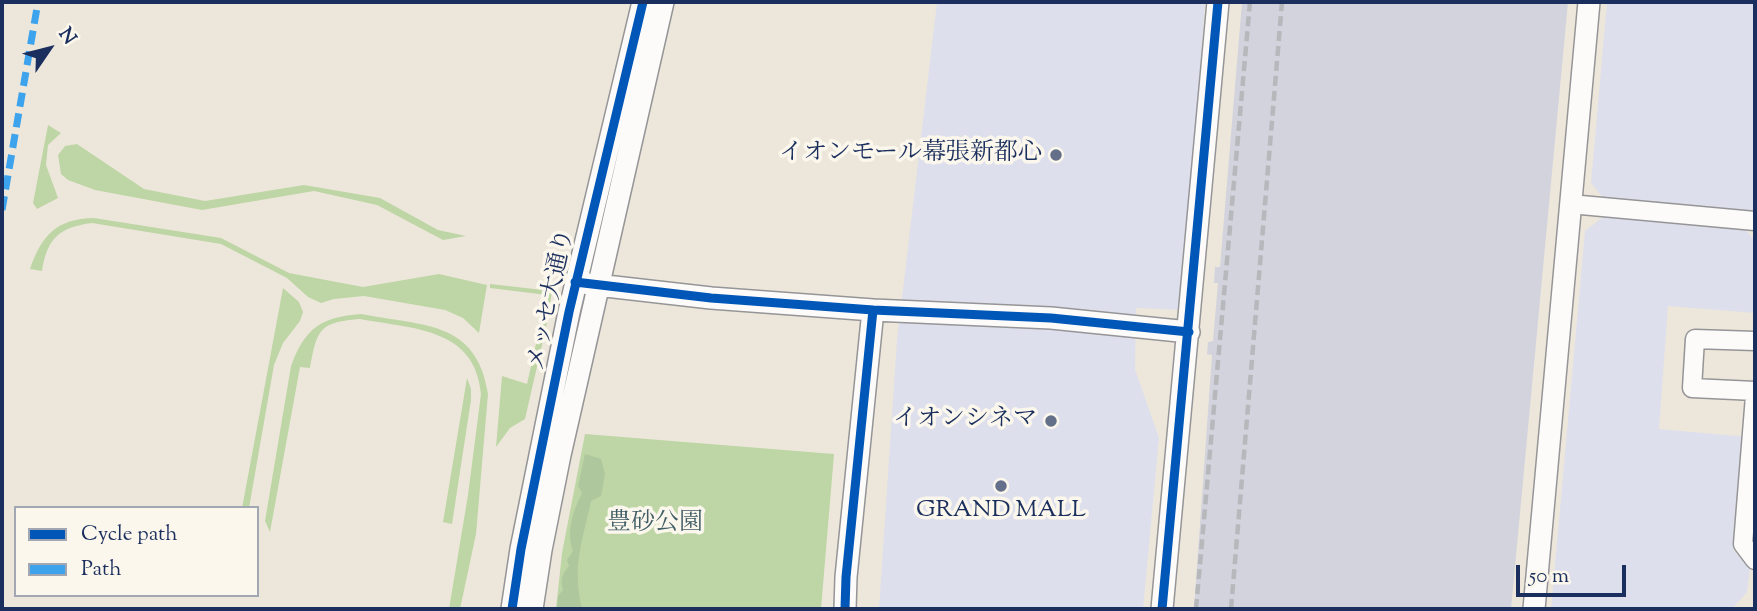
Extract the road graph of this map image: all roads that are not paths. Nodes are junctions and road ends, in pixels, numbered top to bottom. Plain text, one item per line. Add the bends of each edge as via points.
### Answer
1 (643, 2) edge
2 (663, 2) edge
3 (1218, 2) edge
4 (1589, 2) edge
5 (1570, 204) junction
6 (1755, 221) edge
7 (575, 282) junction
8 (599, 286) junction
9 (873, 310) junction
10 (1189, 332) junction
11 (1755, 341) edge
12 (1755, 394) edge
13 (1755, 560) edge
14 (512, 609) edge
15 (532, 609) edge
16 (845, 609) edge
17 (1162, 609) edge
18 (1534, 609) edge

1 - 7 street, メッセ大通り
2 - 8 street, メッセ大通り
3 - 10 street
4 - 5 street
5 - 6 street
5 - 18 street
7 - 8 street
7 - 14 street, メッセ大通り
8 - 9 street
8 - 15 street, メッセ大通り via 559,455
9 - 10 street via 1051,318
9 - 16 street
10 - 17 street
11 - 12 street via 1695,339 1692,388
12 - 13 street via 1743,544

